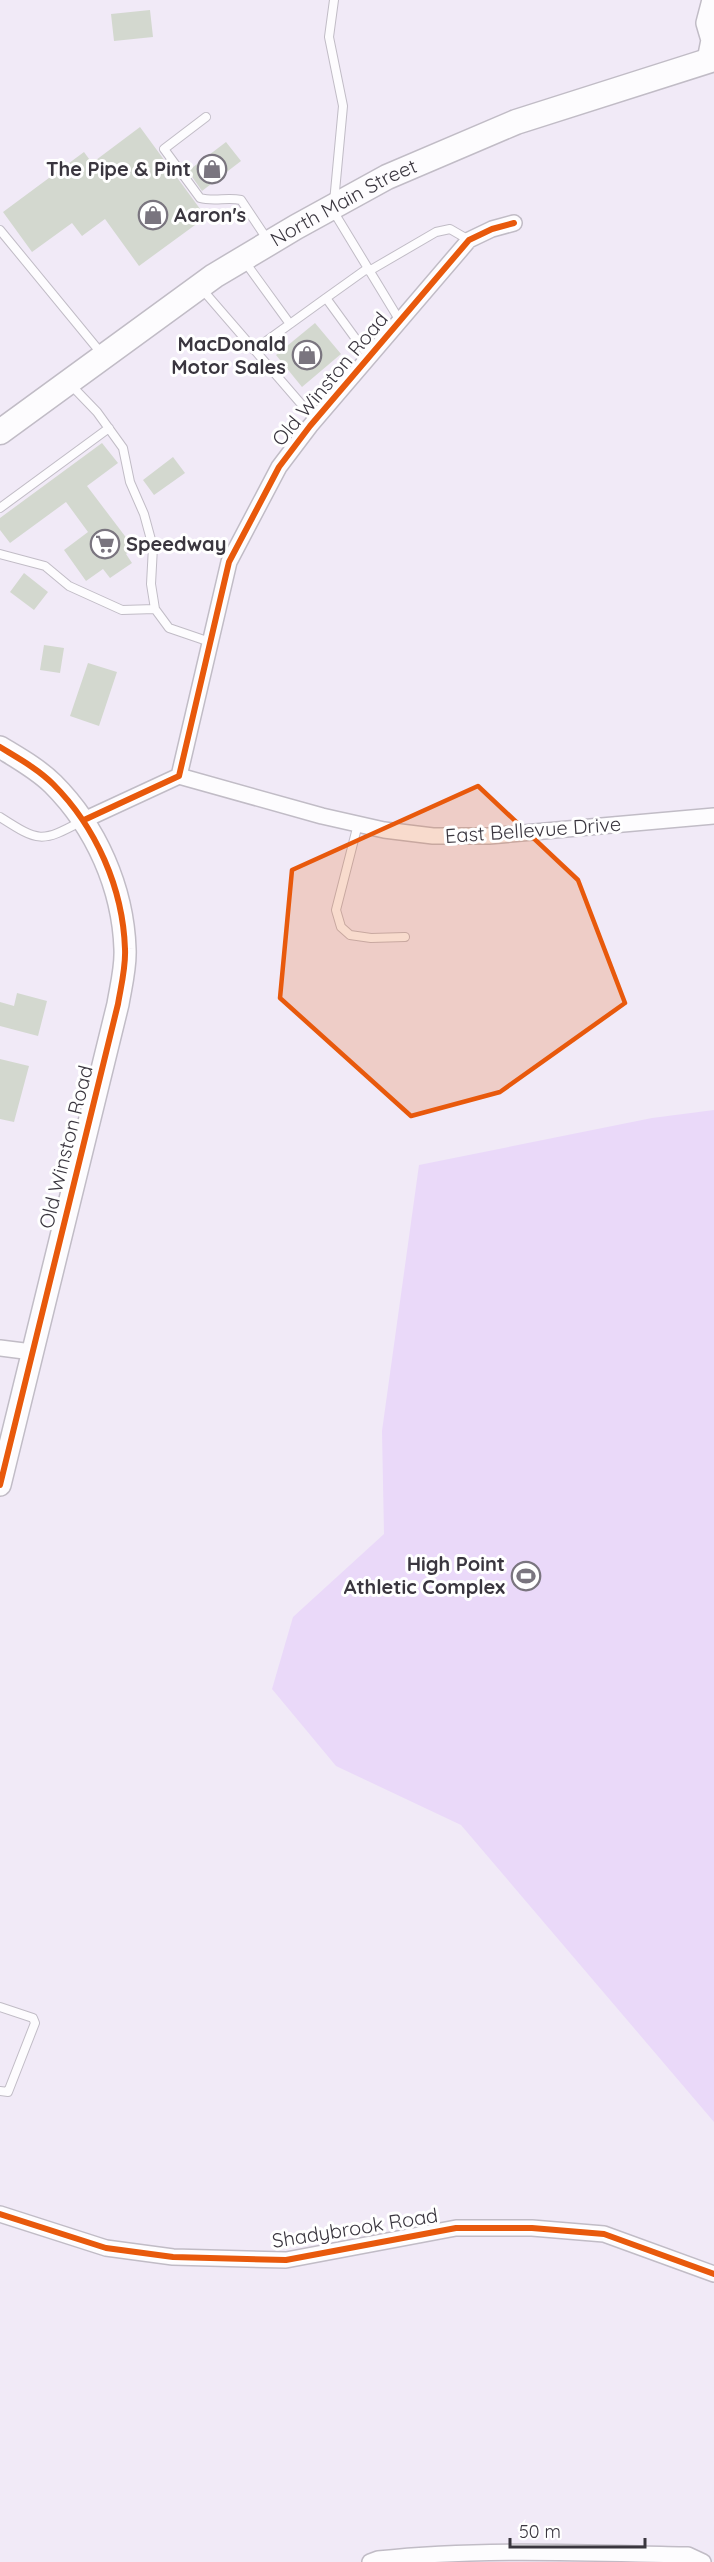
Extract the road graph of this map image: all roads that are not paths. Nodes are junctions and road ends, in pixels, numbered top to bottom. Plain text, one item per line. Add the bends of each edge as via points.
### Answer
1 (334, 0) edge
2 (713, 0) edge
3 (712, 51) edge
4 (206, 117) dead end
5 (332, 207) junction
6 (514, 223) dead end
7 (0, 230) edge
8 (469, 240) junction
9 (270, 243) junction
10 (243, 259) junction
11 (369, 270) junction
12 (200, 287) junction
13 (326, 298) junction
14 (400, 321) junction
15 (290, 324) junction
16 (254, 350) junction
17 (104, 357) junction
18 (369, 357) junction
19 (68, 382) junction
20 (315, 420) junction
21 (109, 428) junction
22 (0, 432) edge
23 (0, 508) edge
24 (0, 554) edge
25 (155, 609) junction
26 (210, 642) junction
27 (0, 747) edge
28 (178, 776) junction
29 (714, 816) edge
30 (0, 817) edge
31 (84, 820) junction
32 (358, 824) junction
33 (405, 938) dead end
34 (0, 1348) edge
35 (32, 1352) junction
36 (0, 1485) edge
37 (0, 2007) edge
38 (0, 2091) edge
39 (0, 2214) edge
40 (714, 2274) edge
41 (370, 2562) edge
42 (703, 2562) edge

1 - 5 lane via 329,37 343,106
2 - 3 street, North Main Street via 707,22
3 - 5 main road, North Main Street via 516,122 387,177
4 - 9 lane via 164,149 200,198 241,200
5 - 9 main road, North Main Street
5 - 11 lane
6 - 8 street, Old Winston Road
7 - 17 lane
8 - 11 lane via 450,229 436,232
8 - 14 street, Old Winston Road
9 - 10 main road, North Main Street
10 - 12 main road, North Main Street
10 - 15 lane
11 - 13 lane
11 - 14 lane
12 - 16 lane
12 - 17 main road, North Main Street
13 - 15 lane
13 - 18 lane
14 - 18 street, Old Winston Road
15 - 16 lane
16 - 20 lane
17 - 19 main road, North Main Street
18 - 20 street, Old Winston Road
19 - 21 lane
19 - 22 main road, North Main Street
20 - 26 street, Old Winston Road via 279,468 229,562
21 - 23 lane
21 - 25 lane via 123,448 130,482 153,547 151,584
24 - 25 lane via 45,566 69,586 122,610
25 - 26 lane via 169,628
26 - 28 street, Old Winston Road
27 - 31 street, Old Winston Road via 52,783
28 - 31 street
28 - 32 street, East Bellevue Drive
29 - 32 street, East Bellevue Drive via 489,836 433,836
30 - 31 lane via 33,837 46,838
31 - 35 street, Old Winston Road via 108,865 122,908 125,951 118,1004
32 - 33 lane via 336,910 340,927 350,935
34 - 35 street
35 - 36 street, Old Winston Road
37 - 38 lane via 33,2018 35,2023 8,2092
39 - 40 street, Shadybrook Road via 106,2248 173,2257 286,2260 456,2228 583,2232 604,2234
41 - 42 street via 434,2553 554,2552 688,2555

